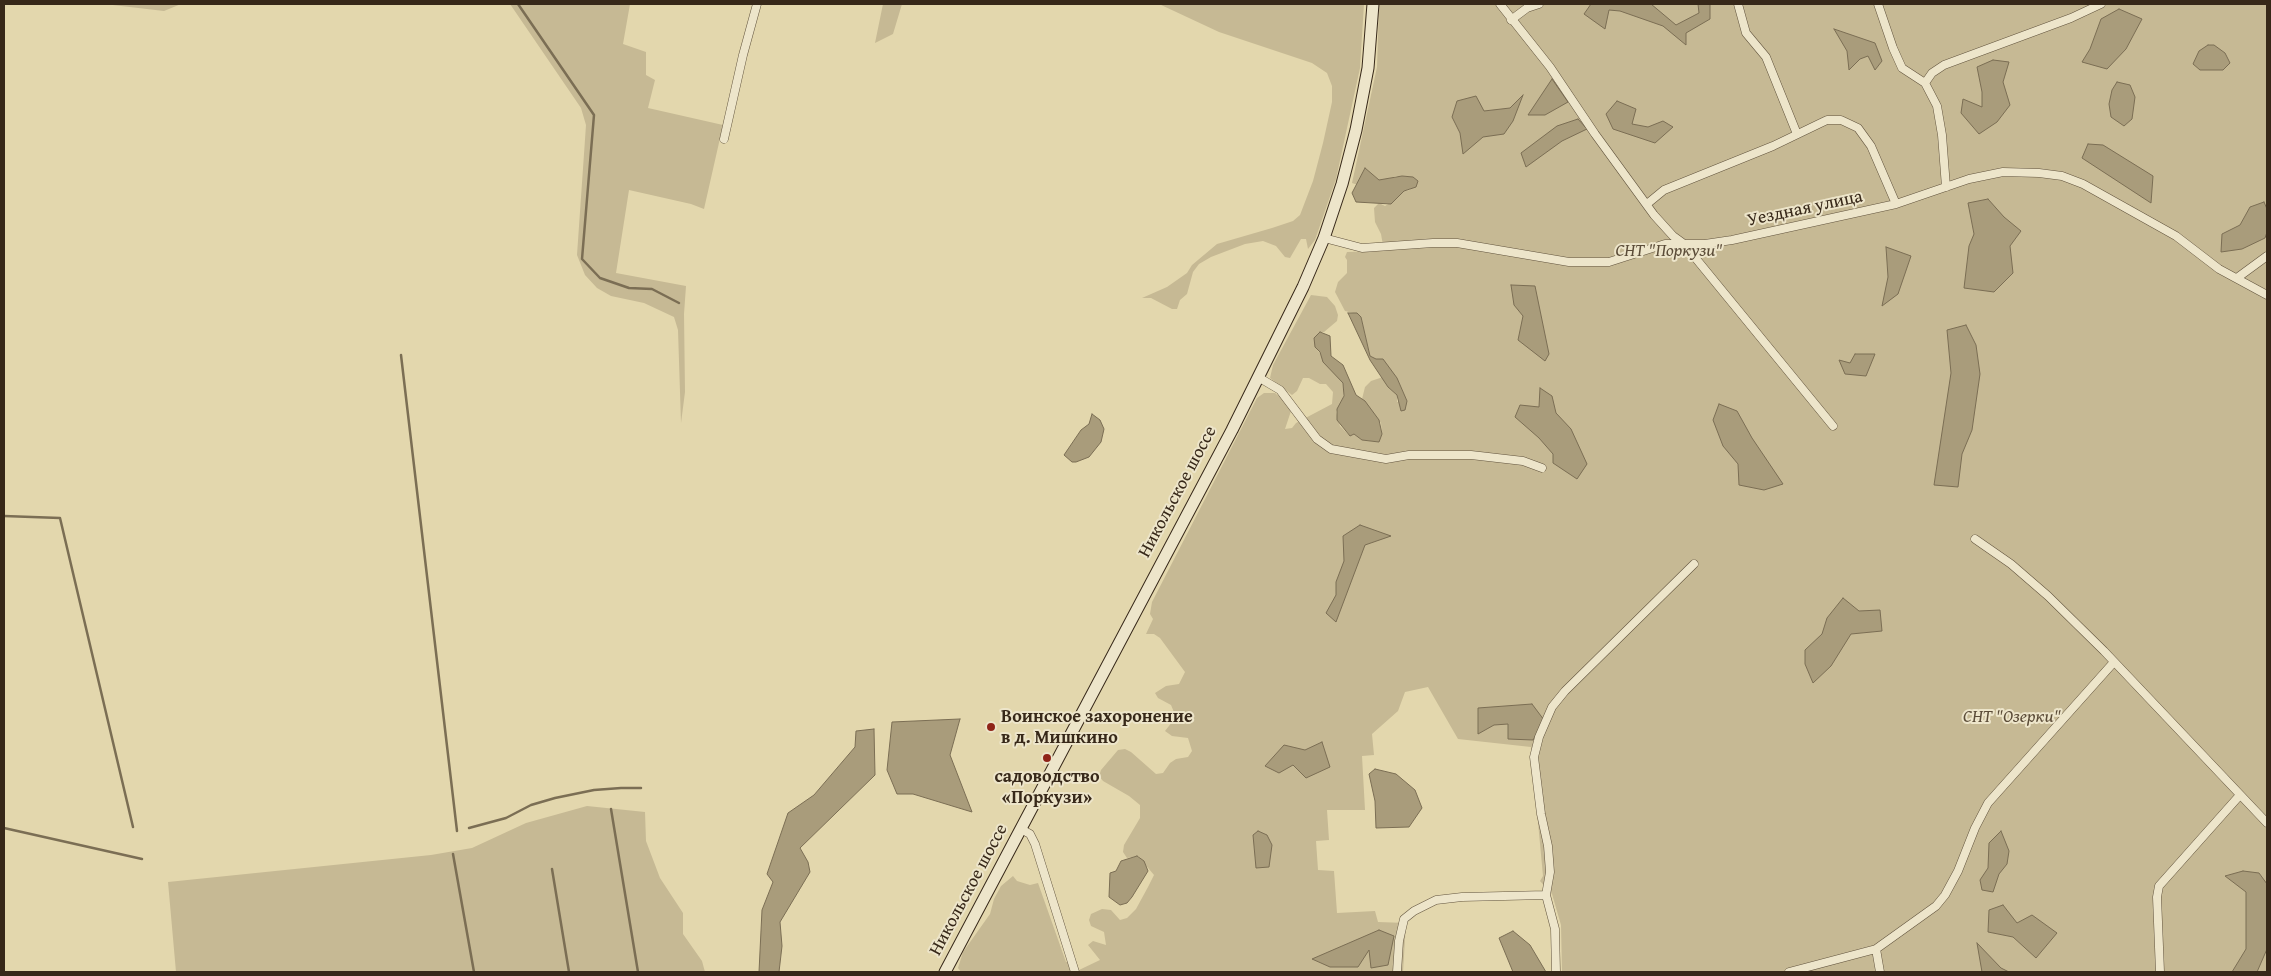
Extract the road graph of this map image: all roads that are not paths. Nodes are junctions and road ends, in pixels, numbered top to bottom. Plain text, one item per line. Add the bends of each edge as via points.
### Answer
1 (757, 4) edge
2 (1373, 4) edge
3 (1500, 4) edge
4 (1539, 4) edge
5 (1738, 4) edge
6 (1878, 4) edge
7 (2101, 4) edge
8 (1511, 20) junction
9 (1925, 83) junction
10 (1797, 134) junction
11 (724, 139) dead end
12 (1946, 187) junction
13 (1647, 204) junction
14 (1896, 204) junction
15 (1324, 238) junction
16 (1684, 244) junction
17 (2267, 256) edge
18 (2237, 278) junction
19 (2264, 293) edge
20 (1258, 378) junction
21 (1833, 426) dead end
22 (1542, 468) dead end
23 (1975, 539) dead end
24 (1694, 564) dead end
25 (2114, 662) junction
26 (2240, 795) junction
27 (2267, 822) edge
28 (1021, 829) junction
29 (1546, 895) junction
30 (1876, 949) junction
31 (945, 972) edge
32 (1075, 972) edge
33 (1397, 972) edge
34 (1556, 972) edge
35 (1789, 972) edge
36 (1880, 972) edge
37 (2160, 972) edge

1 - 11 street
2 - 15 main road, Никольское шоссе via 1368,68 1356,130
3 - 8 street
4 - 8 street
5 - 10 street via 1746,33 1766,57
6 - 9 street via 1902,68
7 - 9 street via 1944,66 1932,73
8 - 13 street via 1550,67
9 - 12 street via 1937,106
10 - 13 street via 1664,190
10 - 14 street via 1827,120 1841,120 1858,128 1871,146
12 - 14 street, Уездная улица
12 - 18 street, Уездная улица via 2003,172 2062,176 2083,184 2176,236 2219,269
13 - 16 street via 1673,236
14 - 16 street, Уездная улица via 1732,240
15 - 16 street, Уездная улица via 1362,248 1457,243 1592,263 1610,262 1665,244
15 - 20 main road, Никольское шоссе
16 - 21 street
17 - 18 street
18 - 19 street, Уездная улица
20 - 22 street via 1280,390 1317,439 1331,450 1386,459 1409,455 1471,455 1523,461
20 - 28 main road, Никольское шоссе
23 - 25 street via 2028,577
24 - 29 street via 1552,707 1534,757 1548,846 1550,872
25 - 26 street
25 - 30 street via 1988,803 1946,895 1936,906
26 - 27 street
26 - 37 street via 2159,886
28 - 31 main road, Никольское шоссе
28 - 32 street via 1030,834 1035,844
29 - 33 street via 1436,900 1414,911 1404,920
29 - 34 street via 1555,929
30 - 35 street
30 - 36 street

